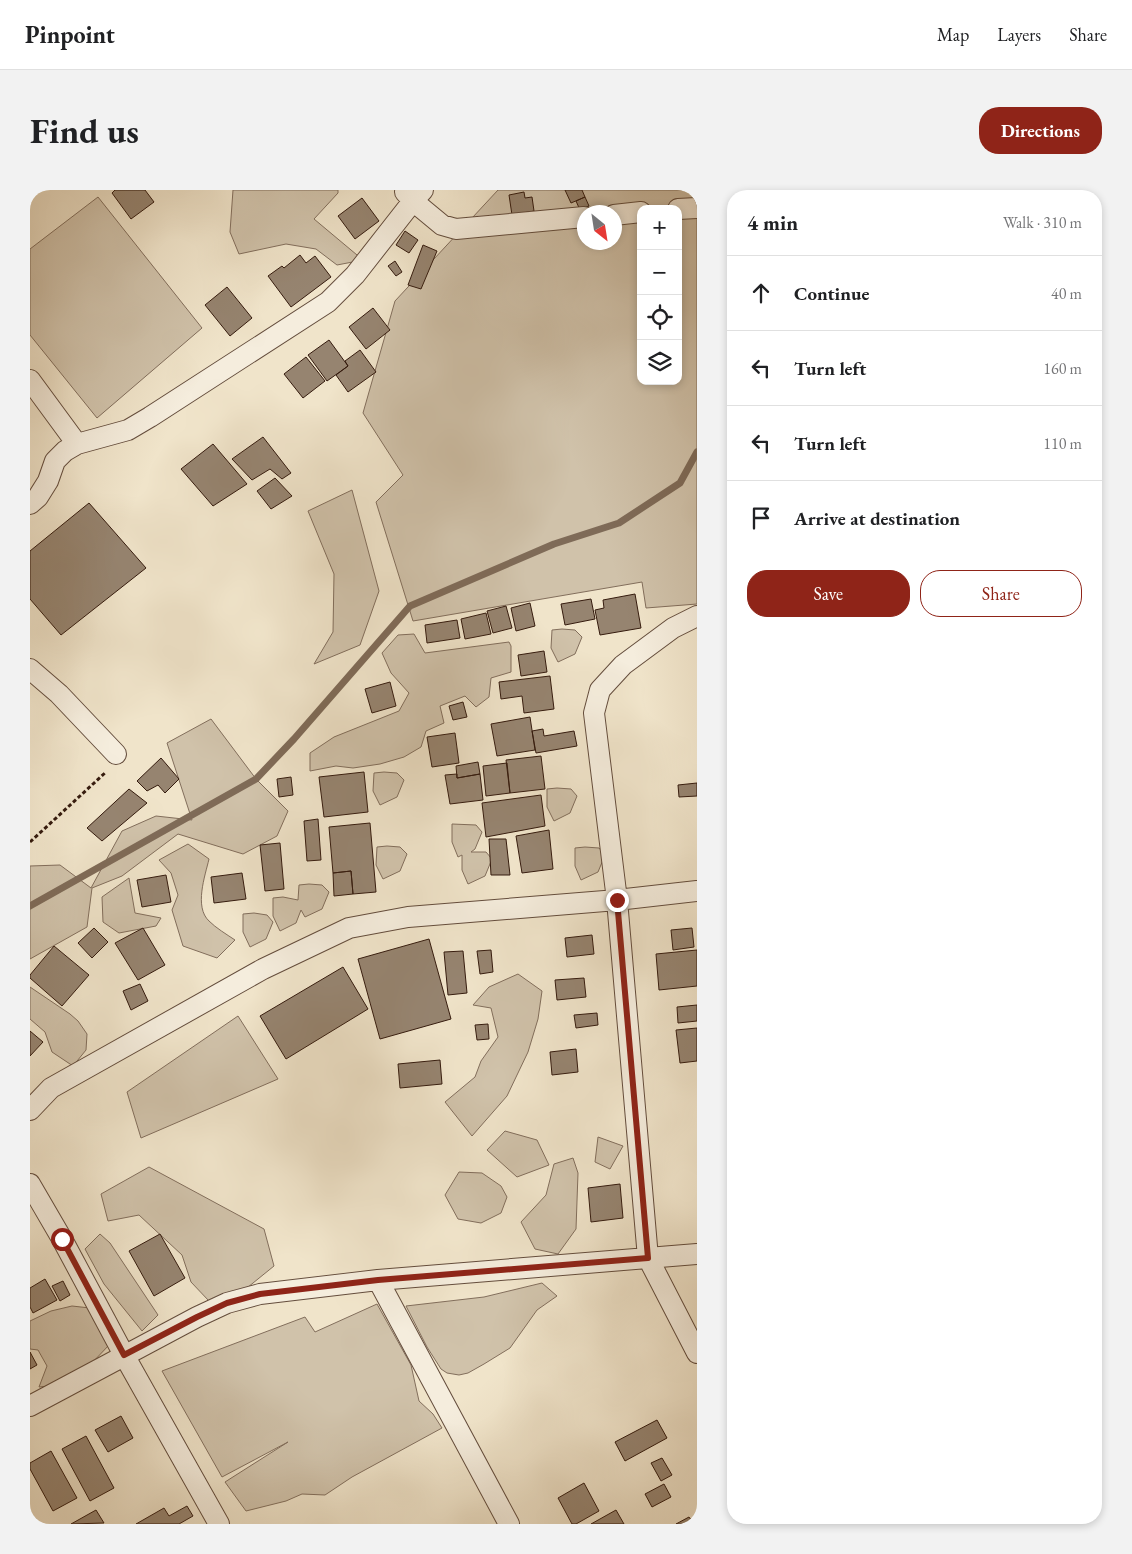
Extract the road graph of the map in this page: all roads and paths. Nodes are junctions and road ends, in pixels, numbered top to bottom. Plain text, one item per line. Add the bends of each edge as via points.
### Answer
1 (413, 194) edge
2 (697, 208) edge
3 (682, 209) edge
4 (637, 212) edge
5 (622, 214) edge
6 (577, 218) edge
7 (30, 380) edge
8 (77, 444) junction
9 (30, 504) edge
10 (697, 616) edge
11 (30, 669) edge
12 (116, 754) joint
13 (30, 842) edge
14 (697, 891) edge
15 (617, 900) junction
16 (30, 1110) edge
17 (30, 1184) edge
18 (697, 1254) edge
19 (648, 1258) junction
20 (378, 1280) junction
21 (697, 1353) edge
22 (124, 1355) junction
23 (30, 1406) edge
24 (219, 1524) edge
25 (509, 1524) edge

1 - 6 street via 442,225 456,229
1 - 8 street via 355,275 328,302 128,430
2 - 3 street
4 - 5 street
7 - 8 street
8 - 9 street via 55,461 48,481
10 - 15 street via 673,628 623,665 600,690 594,713
11 - 12 street via 59,694
12 - 13 path via 108,770
14 - 15 street
15 - 16 street via 408,917 349,928 263,969 51,1088
15 - 19 street
17 - 22 street
18 - 19 street
19 - 20 street
19 - 21 street
20 - 22 street via 260,1294 227,1303
20 - 25 street
22 - 23 street
22 - 24 street

